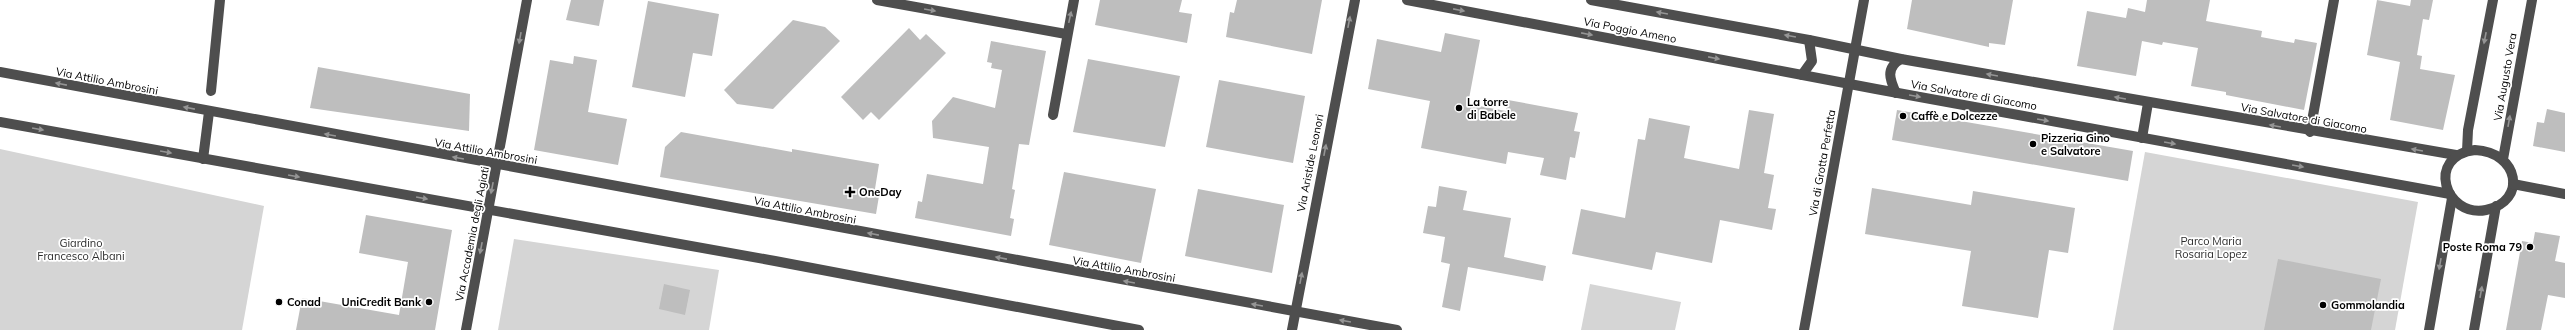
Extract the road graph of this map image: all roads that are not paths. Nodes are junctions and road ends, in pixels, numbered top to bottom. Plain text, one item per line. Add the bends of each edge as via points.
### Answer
1 (220, 0) edge
2 (527, 0) edge
3 (877, 0) edge
4 (1074, 0) edge
5 (1355, 0) edge
6 (1407, 0) edge
7 (1591, 0) edge
8 (1864, 0) edge
9 (2334, 0) edge
10 (2493, 0) edge
11 (2532, 0) edge
12 (1066, 34) junction
13 (1809, 40) junction
14 (1855, 50) junction
15 (1901, 60) junction
16 (0, 72) edge
17 (1802, 75) junction
18 (1849, 84) junction
19 (211, 91) dead end
20 (1896, 93) junction
21 (2148, 103) junction
22 (209, 112) junction
23 (1053, 115) dead end
24 (0, 122) edge
25 (2310, 132) junction
26 (2142, 138) junction
27 (2467, 151) junction
28 (2456, 155) junction
29 (203, 159) junction
30 (2503, 159) junction
31 (496, 165) junction
32 (2514, 184) junction
33 (2565, 194) edge
34 (2451, 196) junction
35 (2496, 206) junction
36 (488, 210) junction
37 (1295, 312) junction
38 (466, 330) edge
39 (1138, 330) edge
40 (1292, 330) edge
41 (1397, 330) edge
42 (1804, 330) edge
43 (2429, 330) edge
44 (2474, 330) edge

1 - 19 street
2 -> 31 street, Via Accademia degli Agiati
3 -> 12 street
12 -> 4 street
37 -> 5 street, Via Aristide Leonori
6 -> 17 street, Via Poggio Ameno
13 -> 7 street, Via Poggio Ameno
8 - 14 street, Via di Grotta Perfetta
9 - 25 street
10 -> 27 street via 2468,130
30 -> 11 street, Via Augusto Vera
12 - 23 street
13 - 14 street, Via Poggio Ameno
13 - 17 street via 1812,61
14 - 15 street, Via Salvatore di Giacomo
14 - 18 street, Via di Grotta Perfetta
15 - 20 street via 1895,63 1890,74
21 -> 15 street, Via Salvatore di Giacomo
22 -> 16 street, Via Attilio Ambrosini
17 - 18 street, Via Poggio Ameno
18 - 20 street, Via Salvatore di Giacomo
18 - 42 street, Via di Grotta Perfetta
20 -> 26 street, Via Salvatore di Giacomo
25 -> 21 street, Via Salvatore di Giacomo
21 - 26 street
22 - 29 street
31 -> 22 street, Via Attilio Ambrosini
24 -> 29 street
28 -> 25 street, Via Salvatore di Giacomo
26 -> 34 street, Via Salvatore di Giacomo
27 - 28 street
27 - 30 street via 2487,151
28 - 34 street via 2448,165 2445,178
29 -> 36 street
30 - 32 street via 2512,171
31 -> 36 street, Via Accademia degli Agiati
37 -> 31 street, Via Attilio Ambrosini
32 - 33 street
32 - 35 street via 2506,198
34 - 35 street via 2460,204 2475,210
34 -> 43 street
44 -> 35 street
36 -> 38 street, Via Accademia degli Agiati
36 - 39 street
37 - 40 street, Via Aristide Leonori
41 -> 37 street, Via Attilio Ambrosini

